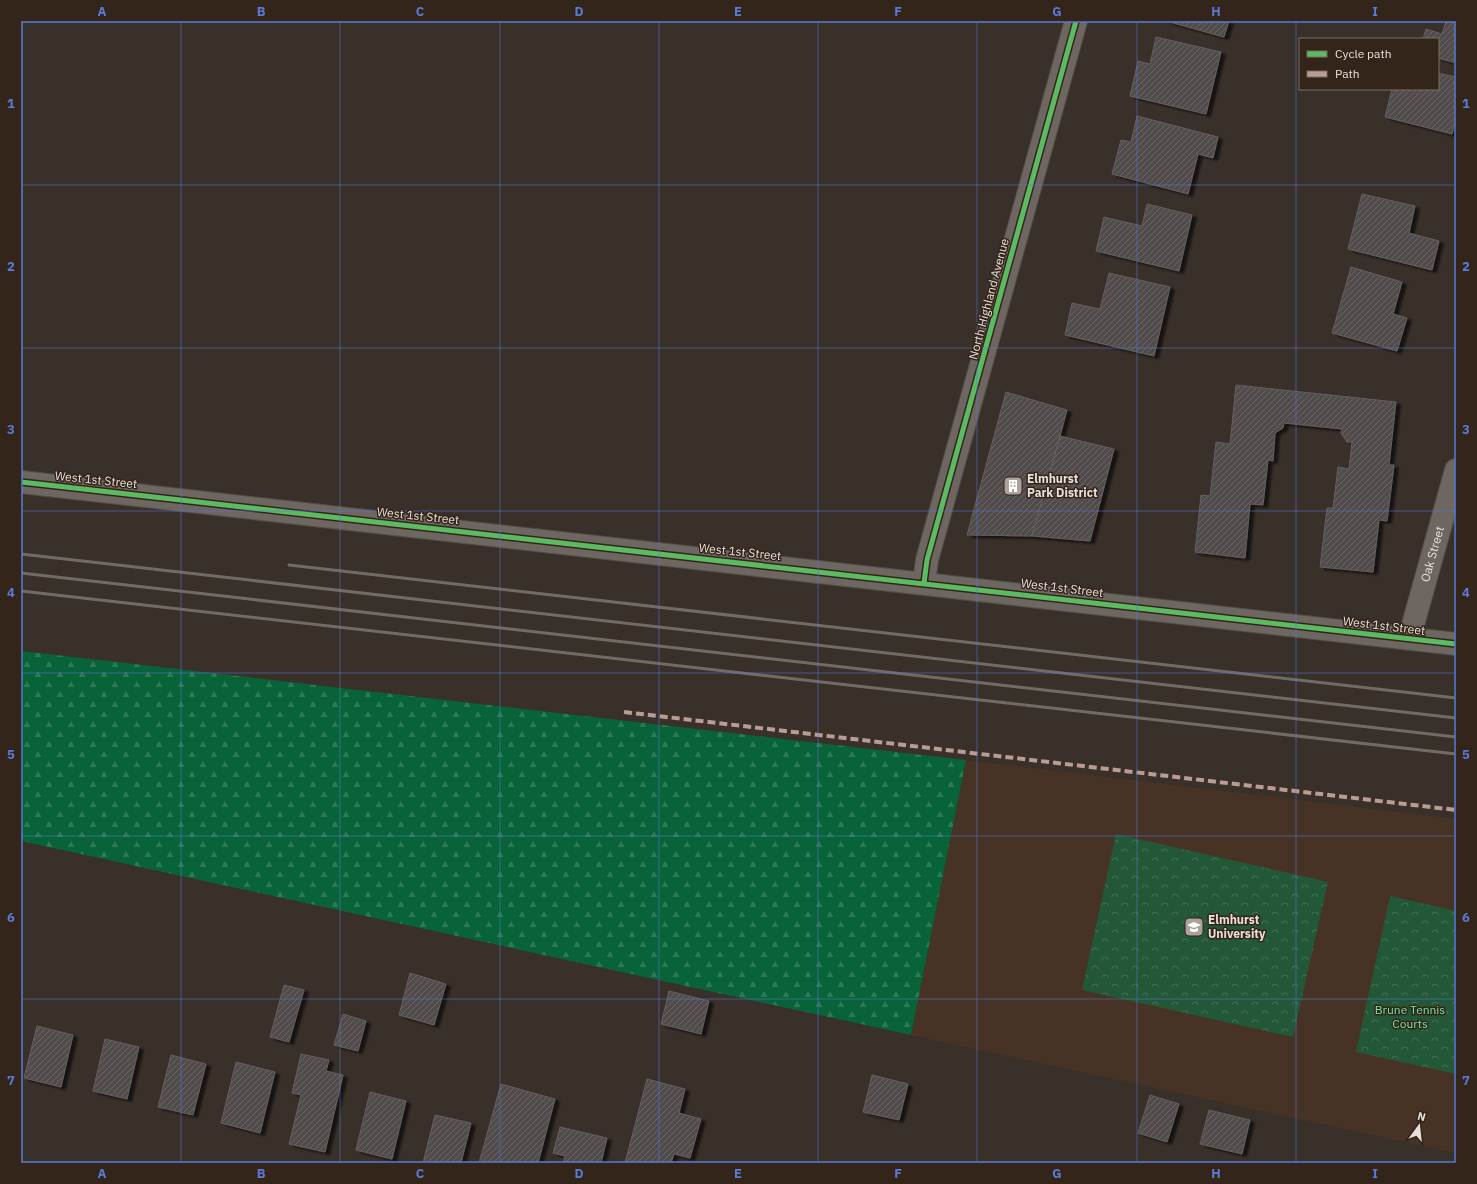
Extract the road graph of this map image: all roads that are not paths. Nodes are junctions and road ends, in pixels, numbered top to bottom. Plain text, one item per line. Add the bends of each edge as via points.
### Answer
1 (1076, 21) edge
2 (1456, 470) edge
3 (21, 482) edge
4 (1449, 522) edge
5 (924, 583) junction
6 (1409, 639) junction
7 (1456, 644) edge

1 - 5 street, North Highland Avenue via 927,560
2 - 4 street, Oak Street
3 - 5 street, West 1st Street
4 - 6 street, Oak Street
5 - 6 street, West 1st Street
6 - 7 street, West 1st Street

